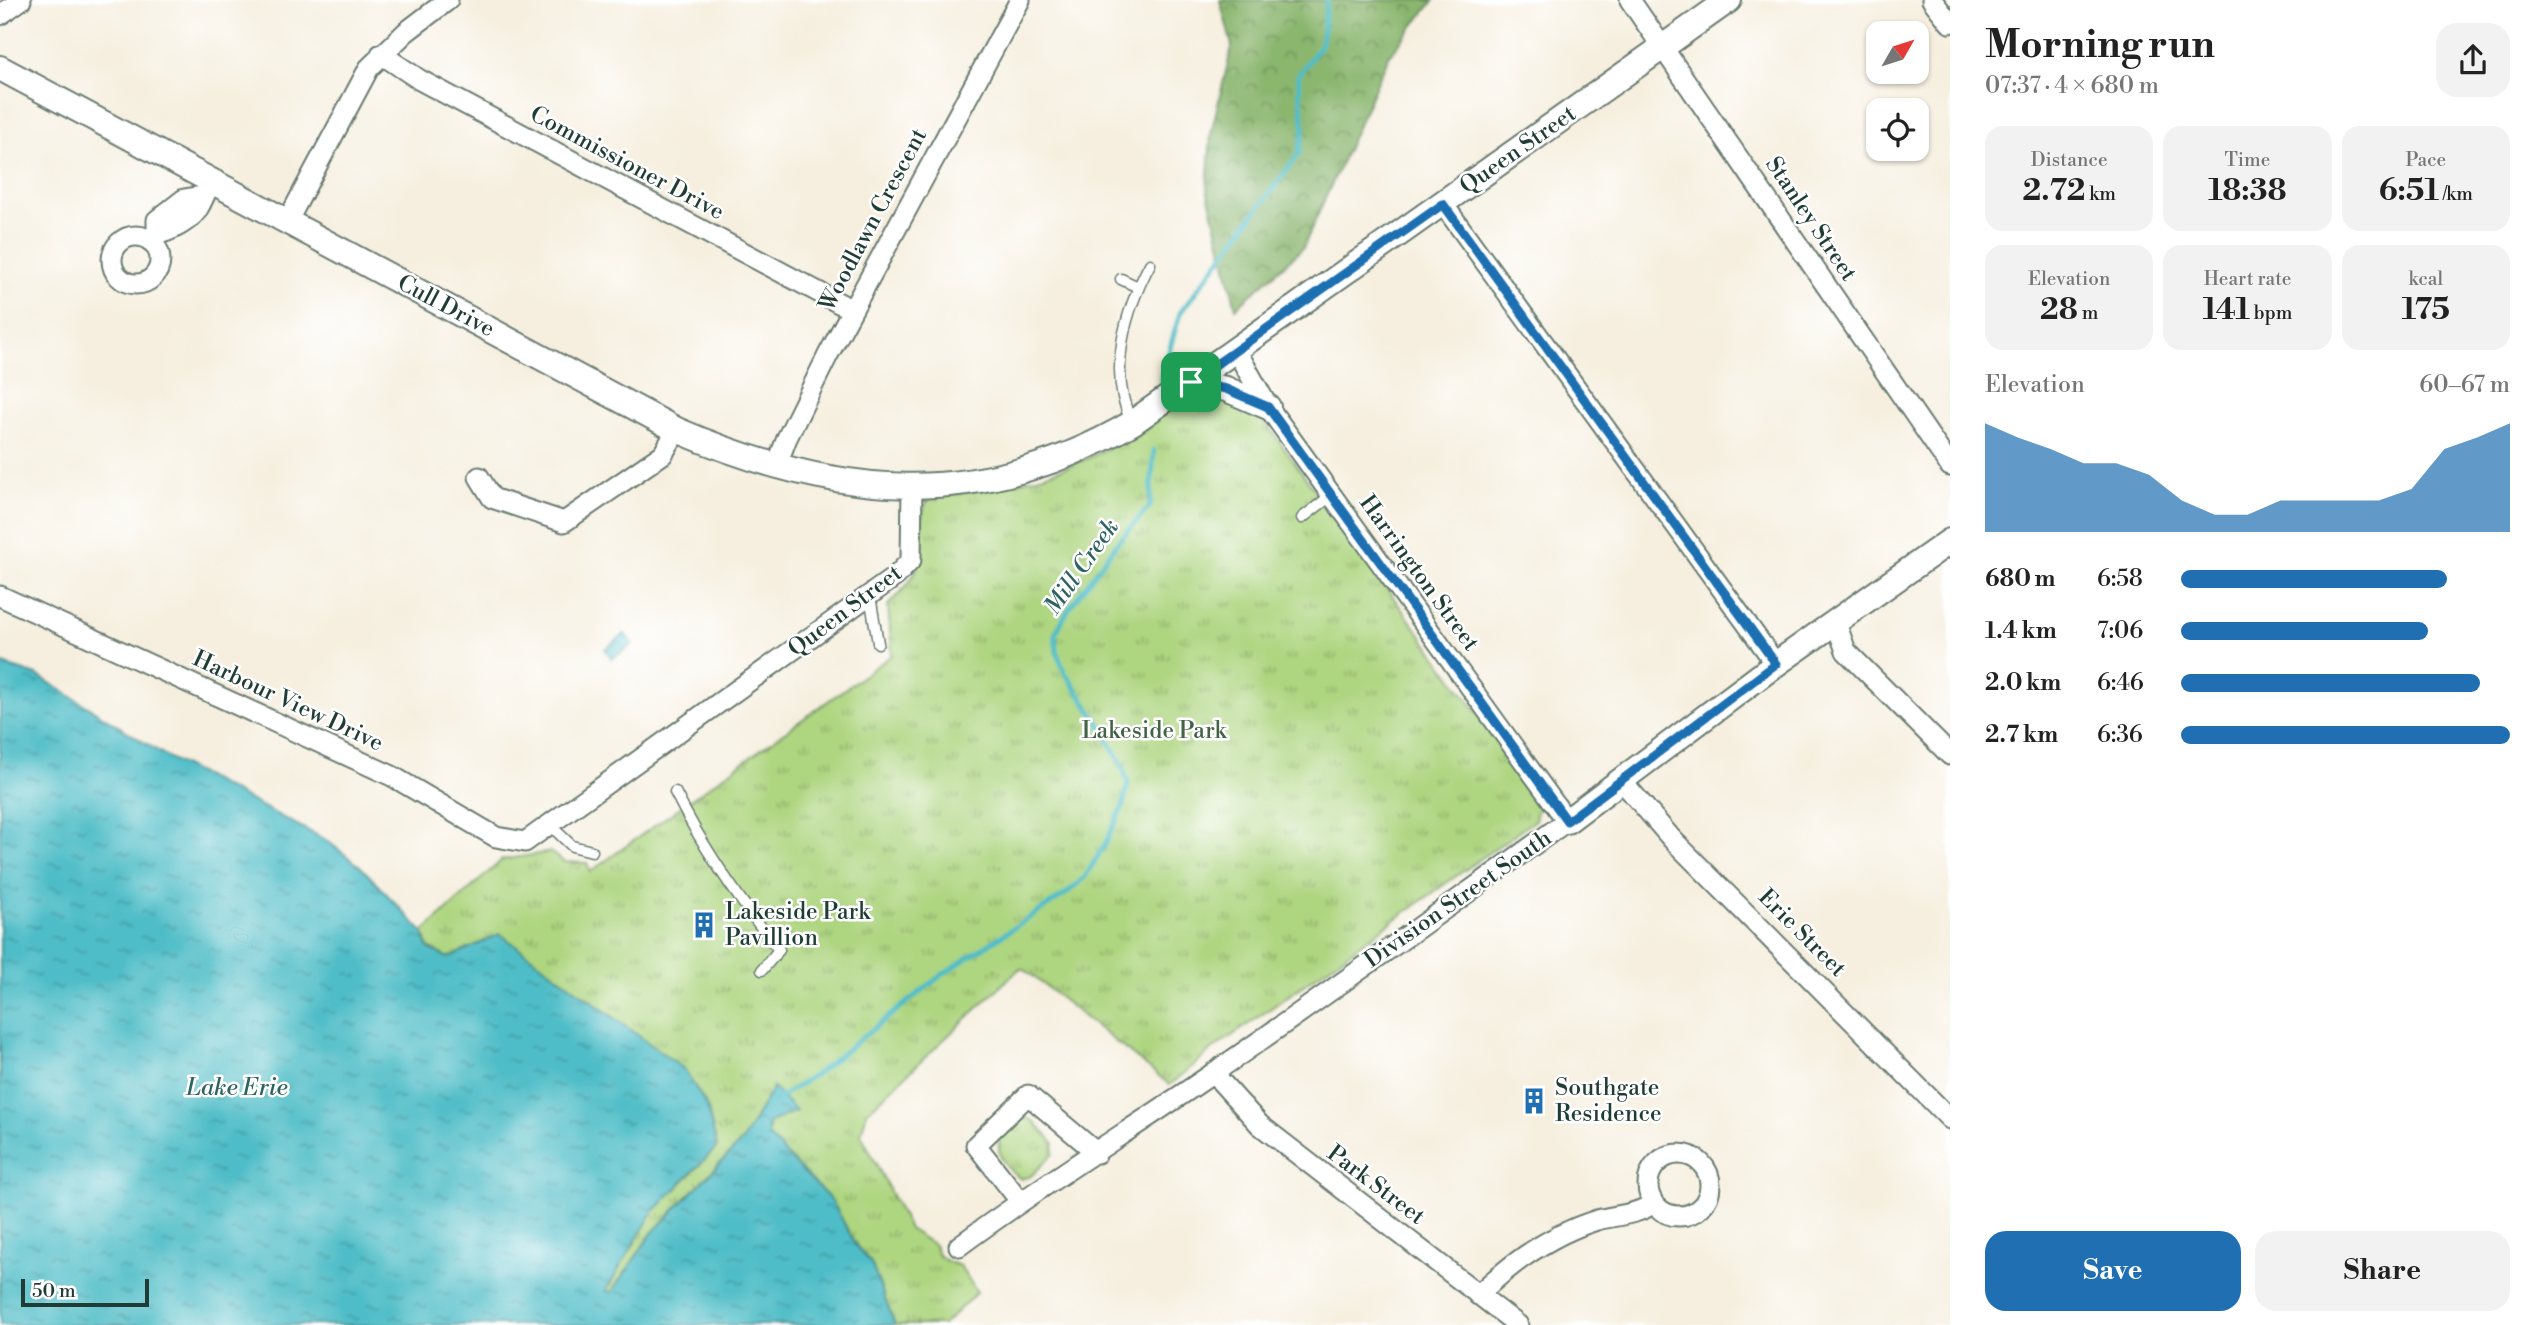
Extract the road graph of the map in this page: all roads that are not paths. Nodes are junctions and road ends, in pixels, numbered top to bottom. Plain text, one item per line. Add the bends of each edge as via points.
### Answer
1 (21, 0) edge
2 (448, 0) edge
3 (1020, 0) edge
4 (1630, 0) edge
5 (1729, 0) edge
6 (1932, 0) edge
7 (0, 15) edge
8 (1950, 23) edge
9 (1663, 47) junction
10 (381, 54) junction
11 (0, 68) edge
12 (207, 189) junction
13 (1443, 204) junction
14 (288, 220) junction
15 (153, 237) dead end
16 (1150, 264) dead end
17 (1121, 279) dead end
18 (1138, 287) junction
19 (852, 310) junction
20 (1236, 350) junction
21 (1191, 382) junction
22 (1268, 407) junction
23 (1132, 423) junction
24 (677, 430) junction
25 (1950, 466) edge
26 (776, 467) junction
27 (479, 477) dead end
28 (912, 486) junction
29 (1332, 495) junction
30 (1301, 519) dead end
31 (1950, 541) edge
32 (870, 595) junction
33 (0, 596) edge
34 (1836, 623) junction
35 (878, 643) dead end
36 (1776, 664) junction
37 (1950, 755) edge
38 (1622, 781) junction
39 (675, 792) dead end
40 (1567, 821) junction
41 (551, 826) junction
42 (592, 851) dead end
43 (762, 970) dead end
44 (1213, 1073) junction
45 (1950, 1119) edge
46 (1097, 1153) junction
47 (1020, 1201) junction
48 (1654, 1203) dead end
49 (959, 1246) dead end
50 (1478, 1295) junction
51 (1509, 1322) edge

1 - 7 street
2 - 10 street
3 - 19 street, Woodlawn Crescent
4 - 9 street, Stanley Street
5 - 9 street, Queen Street
6 - 8 street
9 - 13 street, Queen Street
9 - 25 street, Stanley Street
10 - 14 street via 351,97
10 - 19 street, Commissioner Drive via 420,80
11 - 12 street, Cull Drive
12 - 14 street, Cull Drive
12 - 15 street via 184,199 158,220
13 - 20 street, Queen Street
13 - 36 street
14 - 24 street, Cull Drive
16 - 18 lane
17 - 18 lane
18 - 23 lane via 1121,346 1120,380
19 - 26 street, Woodlawn Crescent
20 - 21 street, Queen Street
20 - 22 street, Harrington Street
21 - 22 street via 1226,389
21 - 23 street, Queen Street
22 - 29 street, Harrington Street
23 - 28 street, Queen Street via 1080,450 1030,468 969,481
24 - 26 street, Cull Drive
24 - 27 street via 663,454 564,522 492,498
26 - 28 street, Cull Drive via 852,484
28 - 32 street, Queen Street via 911,560
29 - 30 lane
29 - 40 street, Harrington Street
31 - 34 street, Division Street South
32 - 35 lane
32 - 41 street, Queen Street
33 - 41 street, Harbour View Drive via 392,776 496,837 525,842
34 - 36 street, Division Street South
34 - 37 street via 1846,651
36 - 38 street, Division Street South
38 - 40 street, Division Street South
38 - 45 street, Erie Street via 1672,839
39 - 43 lane via 733,894 779,950
40 - 44 street, Division Street South
41 - 42 lane via 572,846
44 - 46 street, Division Street South
44 - 50 street, Park Street via 1260,1125
46 - 47 street, Division Street South
46 - 47 street via 1028,1095 976,1145
47 - 49 street, Division Street South
48 - 50 street via 1643,1211 1596,1221 1540,1245
50 - 51 street, Park Street

